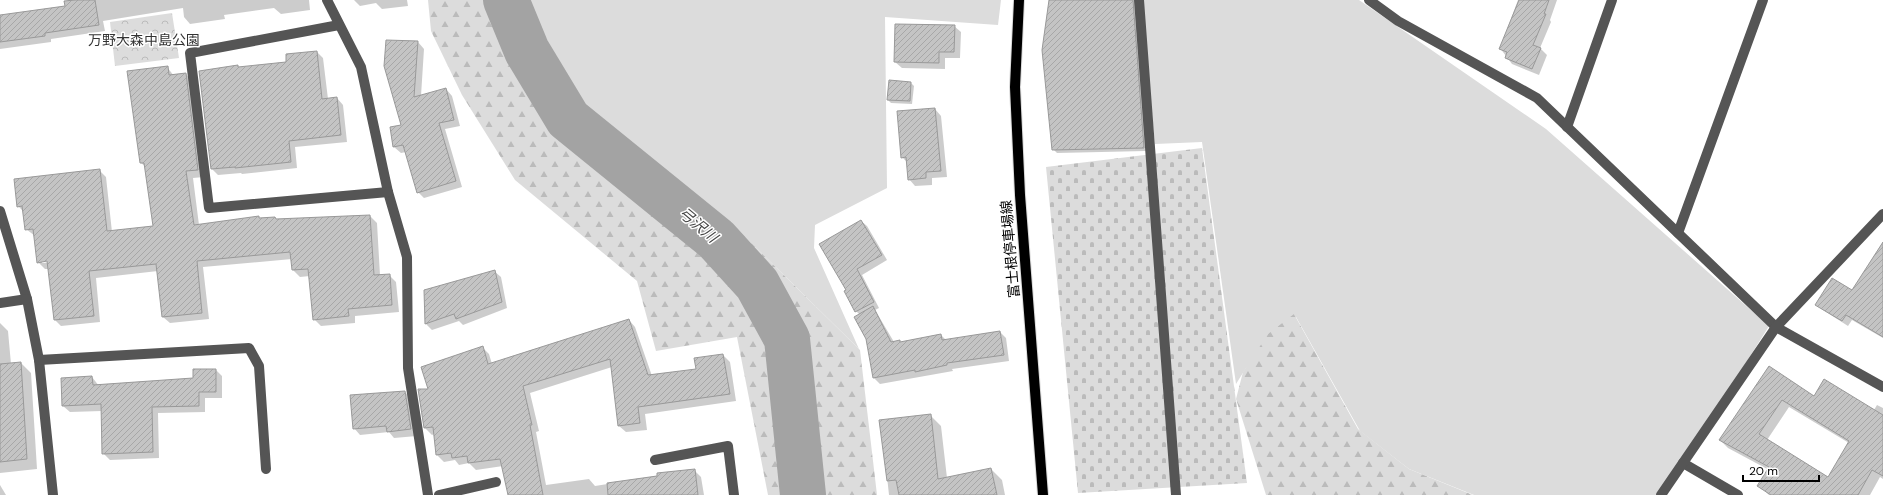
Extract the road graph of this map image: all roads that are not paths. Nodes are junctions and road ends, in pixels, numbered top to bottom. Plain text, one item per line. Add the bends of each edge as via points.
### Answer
1 (327, 0) edge
2 (1019, 0) edge
3 (1139, 0) edge
4 (1369, 0) edge
5 (1612, 0) edge
6 (1763, 0) edge
7 (339, 25) junction
8 (1567, 127) junction
9 (388, 192) junction
10 (0, 211) edge
11 (1883, 214) edge
12 (1678, 233) junction
13 (27, 299) junction
14 (0, 302) edge
15 (1776, 327) junction
16 (40, 360) junction
17 (1883, 387) edge
18 (655, 460) dead end
19 (1683, 463) junction
20 (266, 468) dead end
21 (496, 482) dead end
22 (54, 495) edge
23 (428, 495) edge
24 (439, 495) edge
25 (734, 495) edge
26 (1043, 495) edge
27 (1176, 495) edge
28 (1661, 495) edge
29 (1738, 495) edge

1 - 7 street
2 - 26 main road, 富士根停車場線 via 1015,87 1020,195
3 - 27 street
4 - 8 street via 1398,21 1537,98
5 - 8 street
6 - 12 street
7 - 9 street via 361,67
7 - 9 street via 190,53 208,208
8 - 12 street
9 - 23 street via 407,257 408,368
10 - 13 street
11 - 15 street
12 - 15 street
13 - 14 street
13 - 16 street
15 - 17 street
15 - 19 street
16 - 20 street via 249,348 258,366
16 - 22 street
18 - 25 street via 728,446
19 - 28 street
19 - 29 street
21 - 24 street

